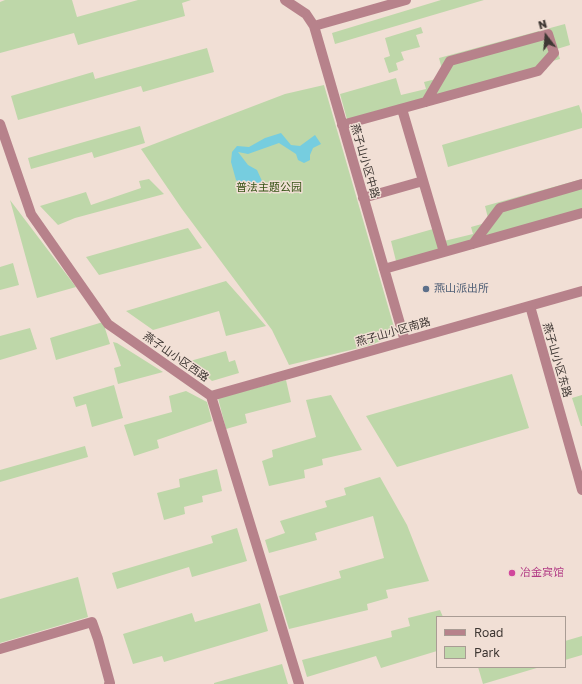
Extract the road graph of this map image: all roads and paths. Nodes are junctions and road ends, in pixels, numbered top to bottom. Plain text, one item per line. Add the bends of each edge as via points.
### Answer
1 (285, 0) edge
2 (406, 0) edge
3 (314, 26) junction
4 (426, 102) junction
5 (402, 109) junction
6 (0, 124) edge
7 (342, 125) junction
8 (423, 181) junction
9 (582, 184) edge
10 (363, 198) junction
11 (582, 213) edge
12 (473, 244) junction
13 (444, 252) junction
14 (384, 269) junction
15 (582, 291) edge
16 (530, 306) junction
17 (405, 341) junction
18 (211, 396) junction
19 (582, 490) edge
20 (0, 650) edge
21 (109, 684) edge
22 (299, 684) edge

1 - 3 street, 燕子山小区中路 via 306,14
2 - 3 street
3 - 7 street, 燕子山小区中路
4 - 4 street via 538,72 554,54 548,34 450,61
4 - 5 street
5 - 7 street
5 - 8 street
6 - 18 street, 燕子山小区西路 via 31,214 108,324
7 - 10 street, 燕子山小区中路
8 - 10 street
8 - 13 street
9 - 12 street via 500,208
10 - 14 street, 燕子山小区中路
11 - 12 street
12 - 13 street
13 - 14 street
14 - 17 street, 燕子山小区中路
15 - 16 street, 燕子山小区南路
16 - 17 street, 燕子山小区南路
16 - 19 street, 燕子山小区东路
17 - 18 street, 燕子山小区南路
18 - 22 street, 燕子山小区西路
20 - 21 street via 92,622

